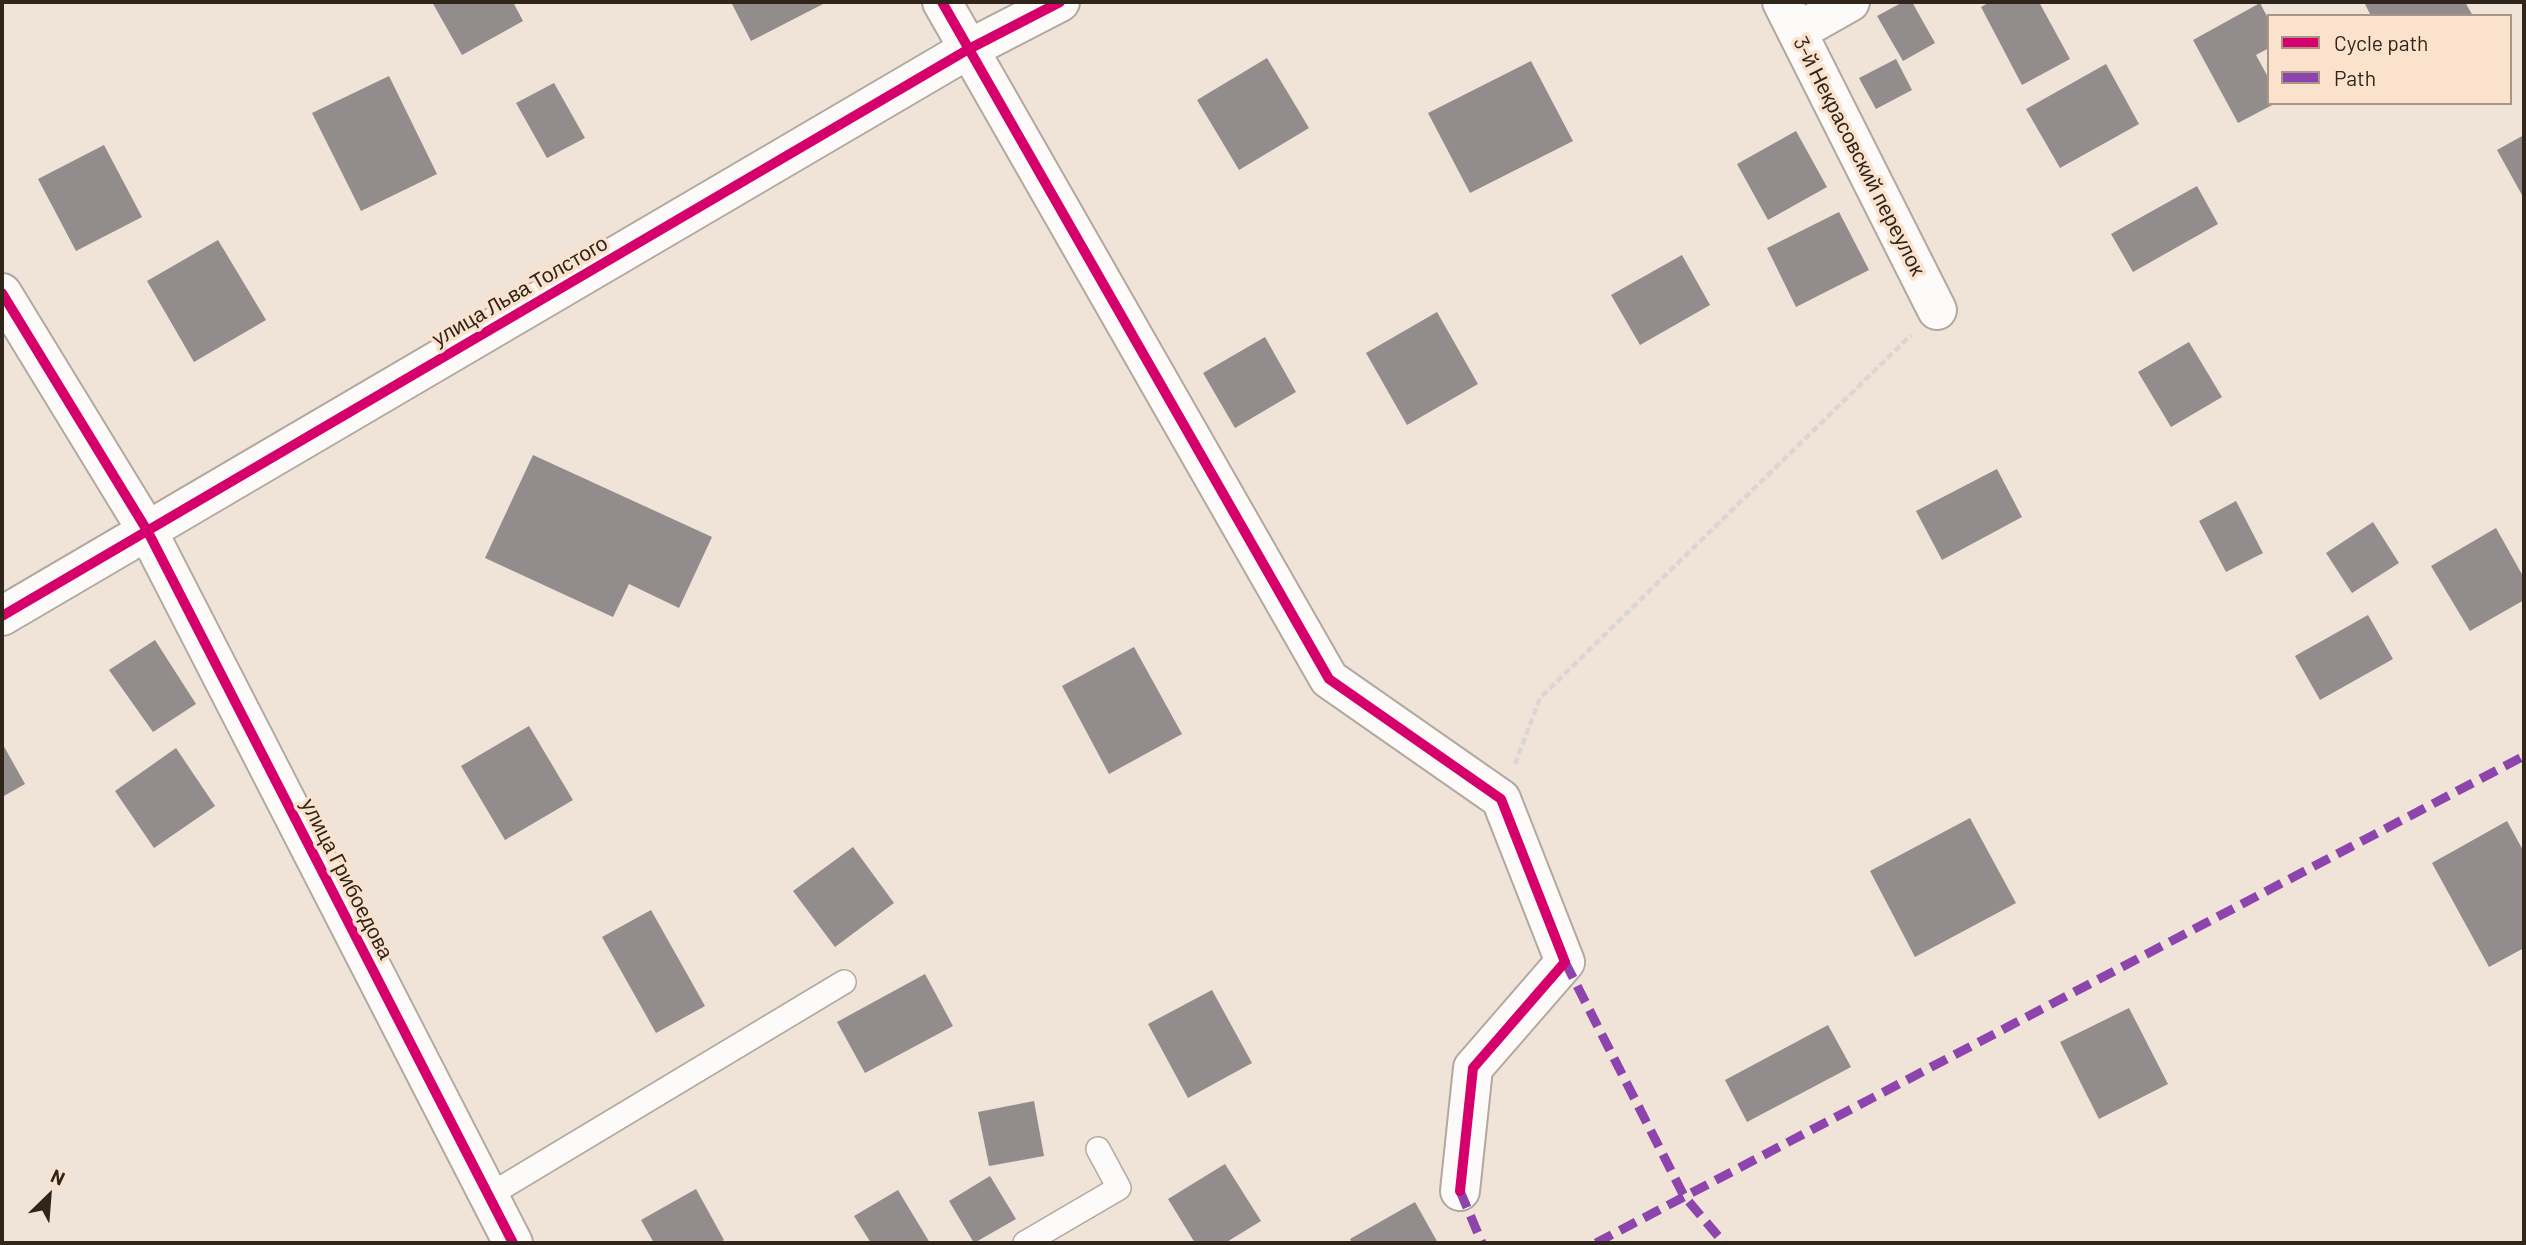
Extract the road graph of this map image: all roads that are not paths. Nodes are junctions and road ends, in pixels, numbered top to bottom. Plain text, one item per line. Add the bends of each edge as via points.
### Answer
1 (942, 2) edge
2 (1060, 2) edge
3 (1850, 2) edge
4 (1790, 17) edge
5 (967, 50) junction
6 (2, 293) edge
7 (1937, 310) road end
8 (148, 532) junction
9 (2, 616) edge
10 (844, 982) dead end
11 (1098, 1149) dead end
12 (1460, 1191) dead end
13 (488, 1196) junction
14 (513, 1243) edge
15 (1025, 1243) edge

1 - 5 street
2 - 5 street, улица Льва Толстого
3 - 4 street
4 - 7 street, 3-й Некрасовский переулок
5 - 8 street, улица Льва Толстого
5 - 12 street via 1329,679 1501,799 1565,962 1473,1068
6 - 8 street, улица Грибоедова
8 - 9 street, улица Льва Толстого
8 - 13 street, улица Грибоедова
10 - 13 lane
11 - 15 lane via 1119,1188
13 - 14 street, улица Грибоедова

